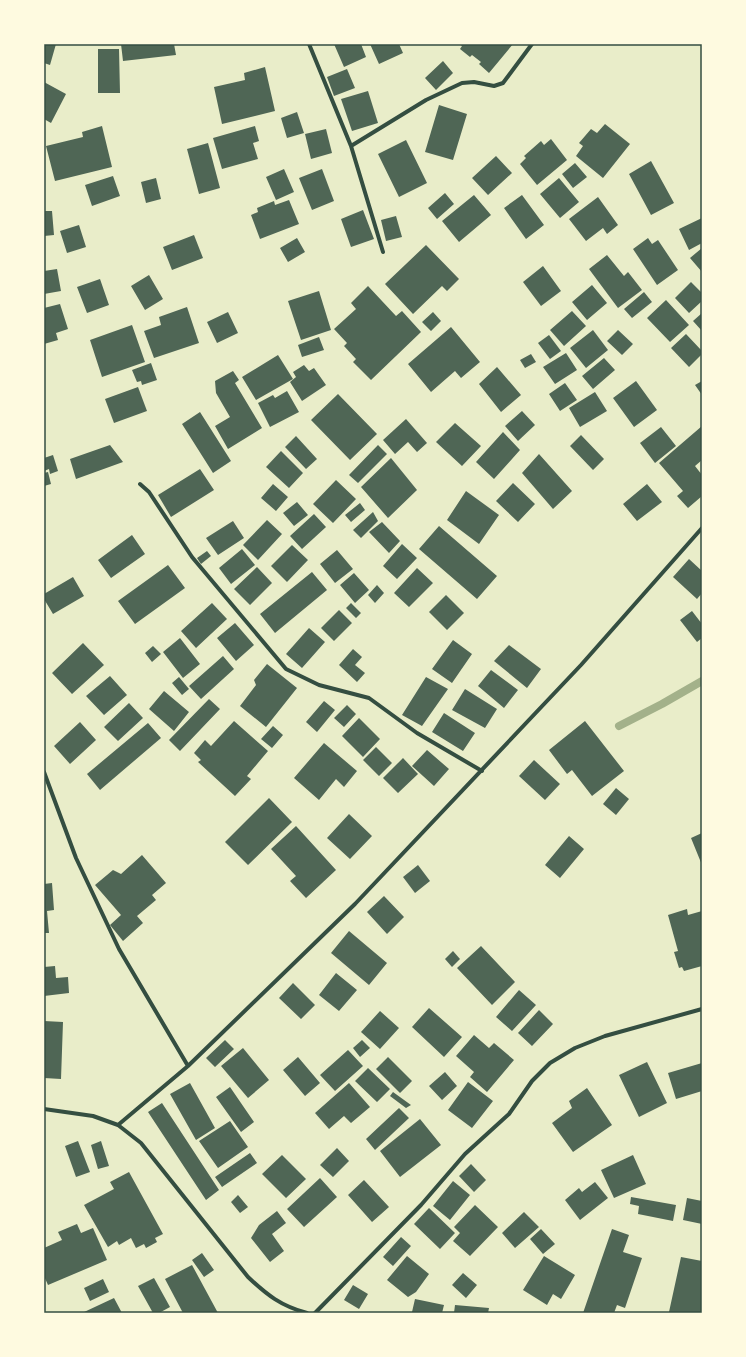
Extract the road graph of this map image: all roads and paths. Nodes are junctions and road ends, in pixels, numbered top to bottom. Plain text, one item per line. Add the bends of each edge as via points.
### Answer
1 (309, 44) edge
2 (532, 44) edge
3 (351, 146) junction
4 (383, 252) dead end
5 (140, 484) dead end
6 (702, 528) edge
7 (482, 771) junction
8 (44, 772) edge
9 (702, 1009) edge
10 (188, 1066) junction
11 (44, 1109) edge
12 (118, 1125) junction
13 (307, 1313) edge
14 (315, 1313) edge

1 - 3 street
2 - 3 street via 503,83 494,86 474,82 462,83 426,100
3 - 4 street
5 - 7 street via 149,492 192,557 286,669 319,685 369,698 417,733
6 - 7 street via 581,665
7 - 10 street via 355,904
8 - 10 street via 76,858 119,949
9 - 14 street via 605,1036 575,1048 550,1063 532,1081 509,1114 465,1154 421,1205
10 - 12 street
11 - 12 street via 92,1116
12 - 13 street via 141,1143 248,1277 269,1296 290,1308

